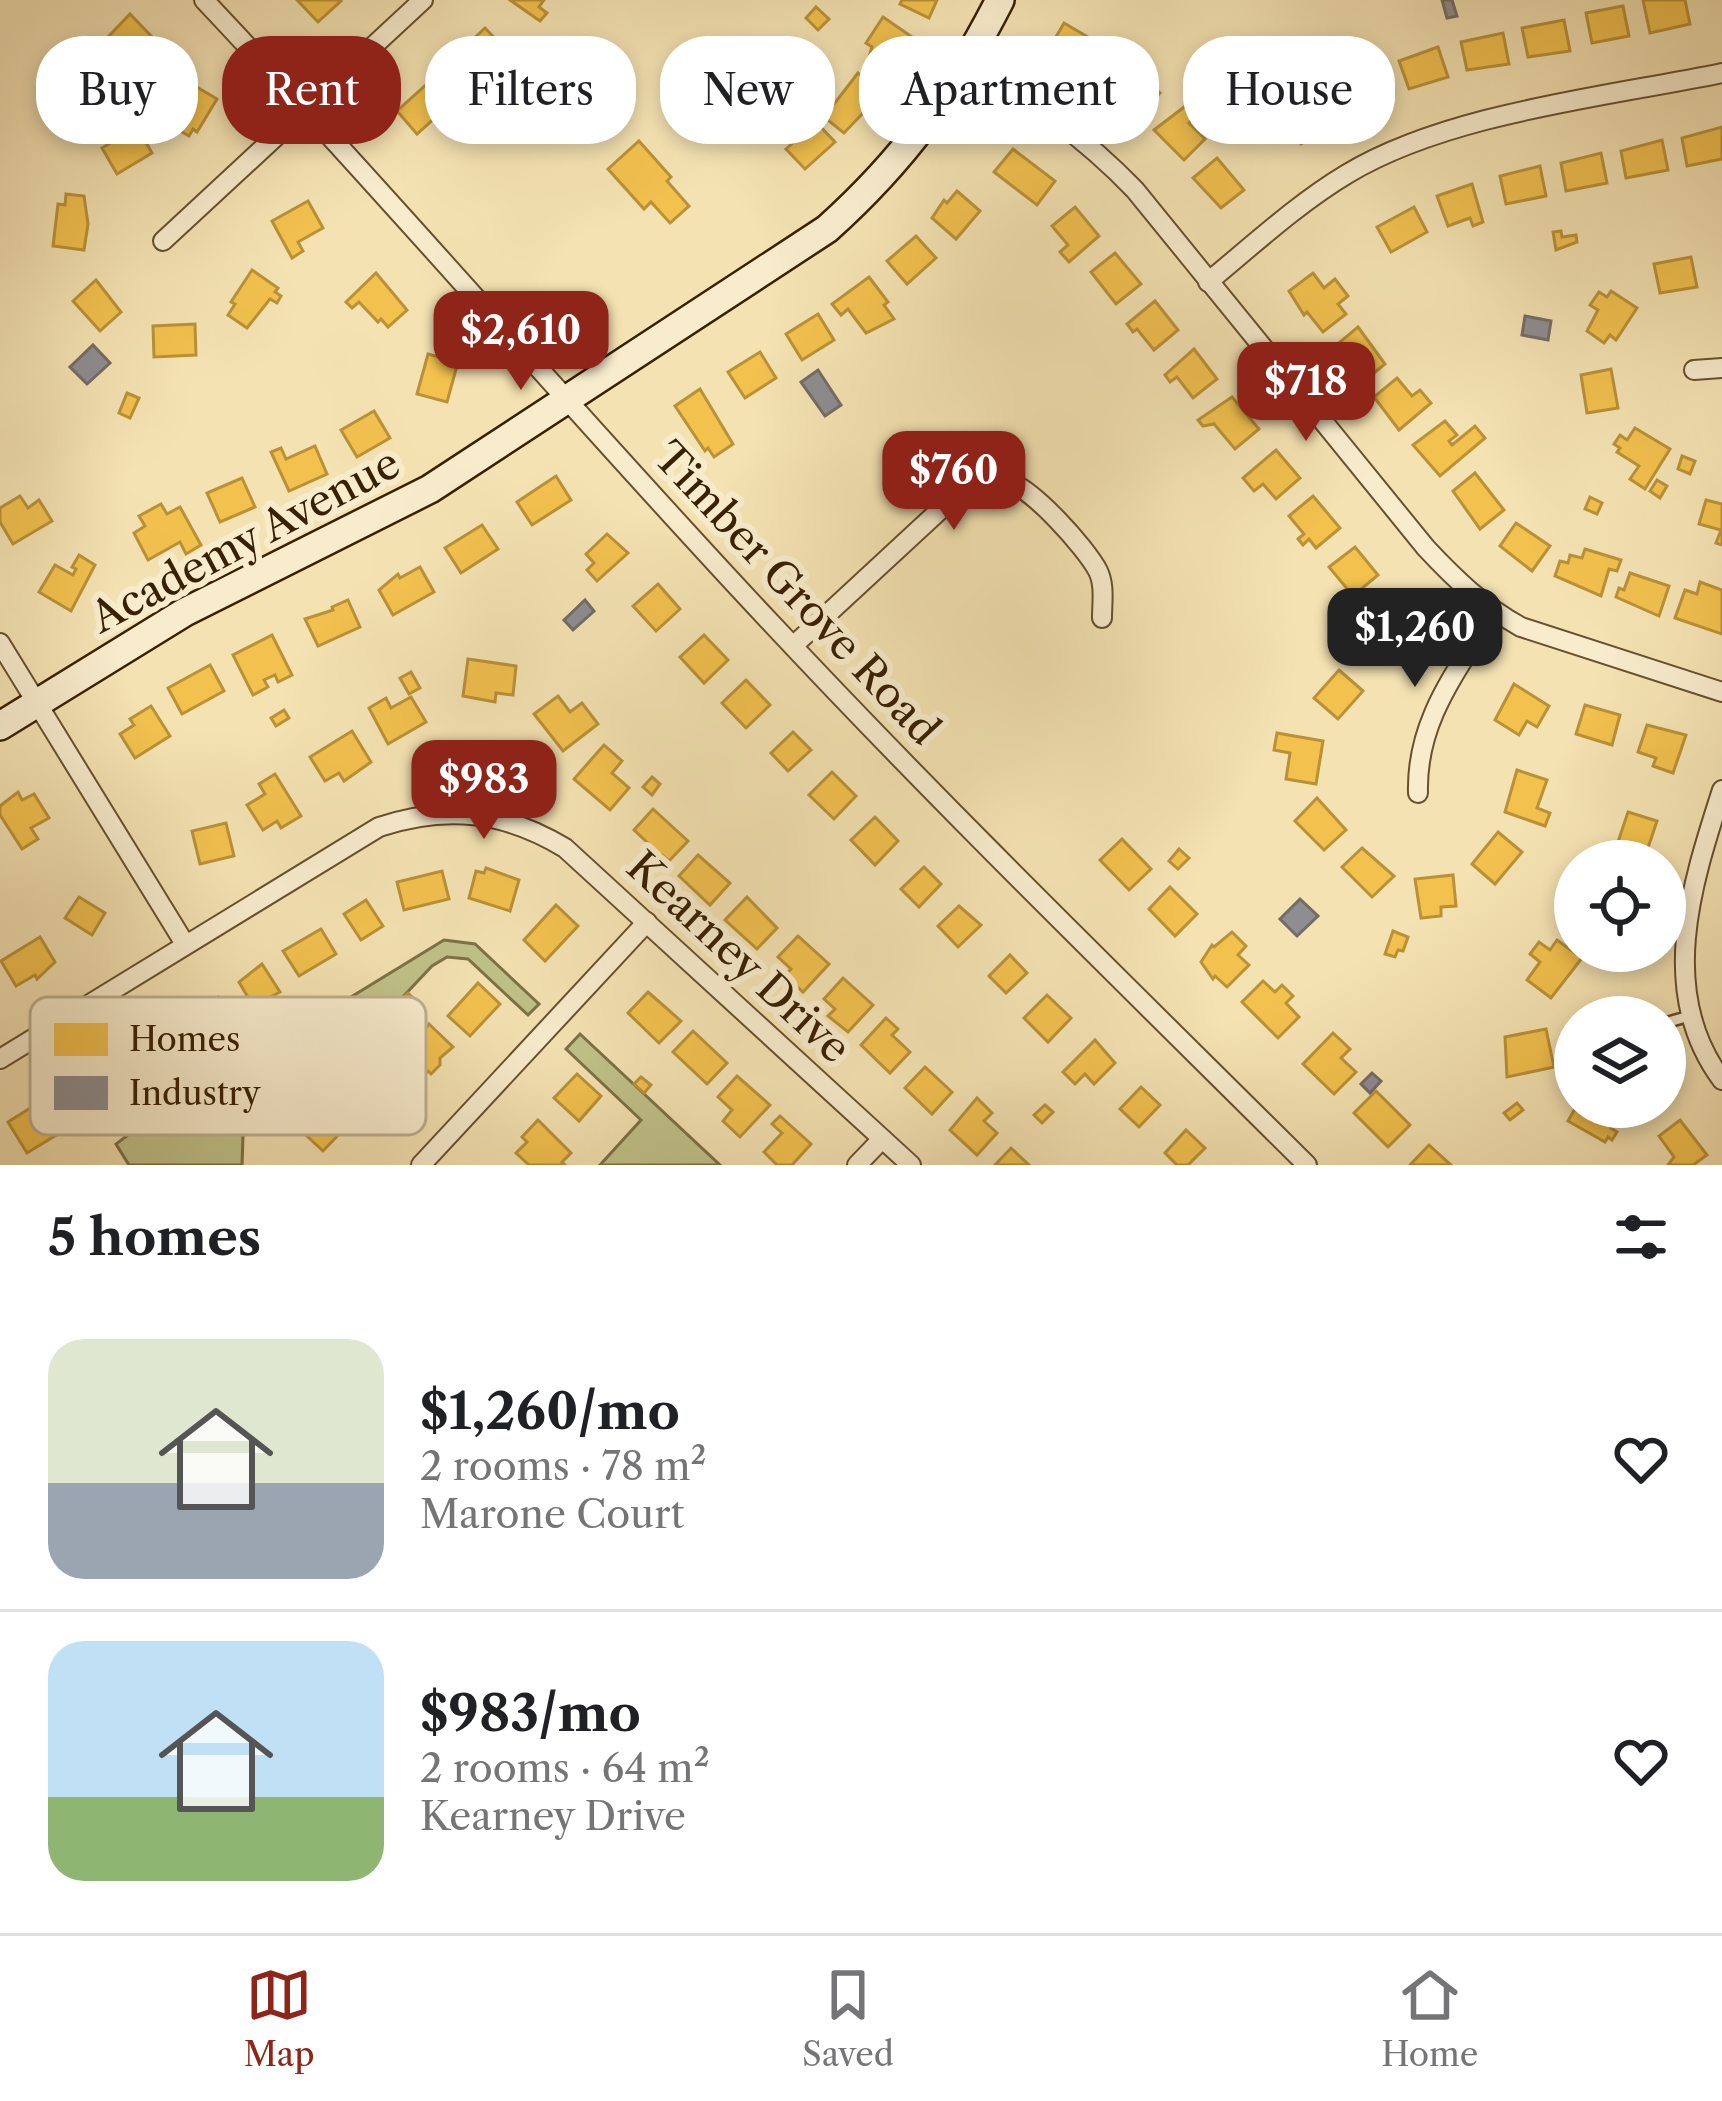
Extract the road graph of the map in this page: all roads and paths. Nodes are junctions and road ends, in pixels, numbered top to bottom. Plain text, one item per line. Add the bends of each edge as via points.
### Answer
1 (204, 0) edge
2 (423, 0) edge
3 (1000, 0) edge
4 (238, 36) edge
5 (384, 36) edge
6 (982, 36) edge
7 (1722, 73) edge
8 (268, 144) edge
9 (339, 144) edge
10 (911, 144) edge
11 (1090, 144) edge
12 (163, 241) dead end
13 (1208, 282) junction
14 (1722, 368) edge
15 (1694, 370) dead end
16 (568, 400) junction
17 (1493, 612) junction
18 (1102, 618) dead end
19 (0, 644) edge
20 (793, 646) junction
21 (1722, 692) edge
22 (37, 703) junction
23 (0, 726) edge
24 (1722, 790) edge
25 (1418, 793) dead end
26 (646, 922) junction
27 (185, 944) junction
28 (100, 997) edge
29 (1694, 1016) junction
30 (1686, 1018) edge
31 (30, 1040) edge
32 (0, 1059) edge
33 (1722, 1079) edge
34 (882, 1138) junction
35 (421, 1165) edge
36 (857, 1165) edge
37 (910, 1165) edge
38 (1307, 1165) edge

1 - 4 street, Timber Grove Road
2 - 5 street
3 - 6 street, Academy Avenue
7 - 13 street via 1435,134 1347,174
8 - 12 street
9 - 16 street, Timber Grove Road
10 - 16 street, Academy Avenue via 827,229
11 - 13 street
13 - 17 street via 1426,548
14 - 15 street
16 - 20 street, Timber Grove Road
16 - 22 street, Academy Avenue via 380,518 185,612
17 - 21 street
17 - 25 street via 1428,725
18 - 20 street via 1098,571 1041,502 1006,481 981,481 953,497
19 - 22 street
20 - 38 street, Timber Grove Road
22 - 23 street, Academy Avenue
22 - 27 street
24 - 29 street via 1686,916
26 - 27 street, Kearney Drive via 535,830 475,812 441,813 379,827
26 - 34 street, Kearney Drive
26 - 35 street
27 - 28 street, Kearney Drive
29 - 30 lane
29 - 33 street
31 - 32 street, Kearney Drive
34 - 36 street
34 - 37 street, Kearney Drive

